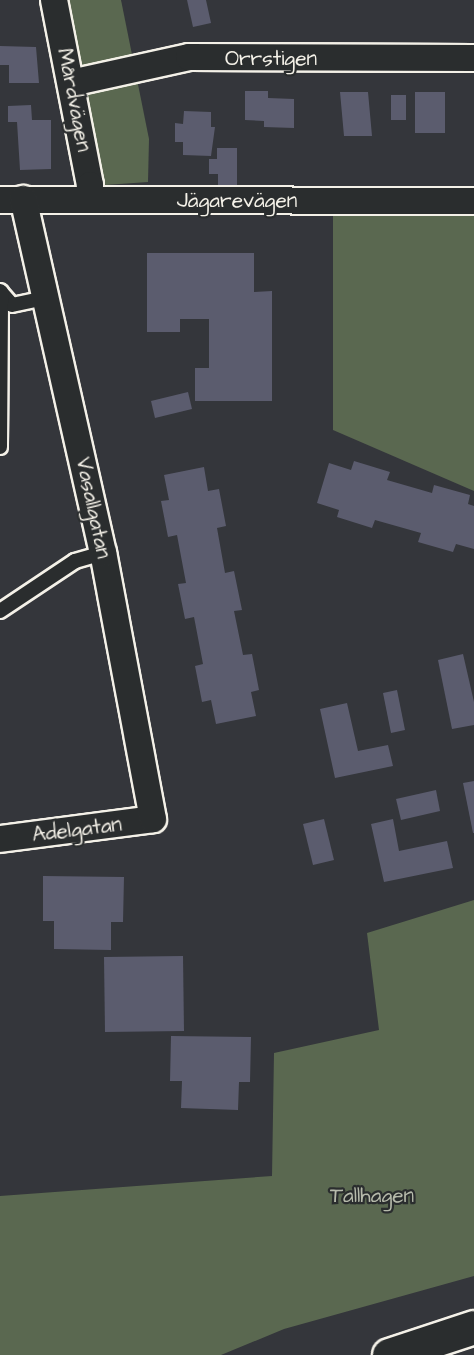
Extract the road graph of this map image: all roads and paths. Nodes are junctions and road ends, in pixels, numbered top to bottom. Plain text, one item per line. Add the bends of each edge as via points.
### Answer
1 (54, 0) edge
2 (474, 58) edge
3 (71, 83) junction
4 (12, 199) edge
5 (89, 200) junction
6 (474, 201) edge
7 (1, 292) edge
8 (46, 298) junction
9 (0, 447) edge
10 (103, 553) junction
11 (0, 611) edge
12 (153, 819) joint
13 (0, 839) edge
14 (474, 1320) edge
15 (474, 1327) edge
16 (396, 1352) edge

1 - 3 street, Mårdvägen
2 - 3 street, Orrstigen via 189,57
3 - 5 street, Mårdvägen via 90,185
4 - 5 street, Jägarevägen
4 - 8 street, Vasallgatan
5 - 6 street, Jägarevägen
7 - 8 lane via 12,305
7 - 9 lane
8 - 10 street, Vasallgatan
10 - 11 lane via 75,561
10 - 12 street, Vasallgatan
12 - 13 street, Adelgatan
14 - 16 main road
15 - 16 main road

